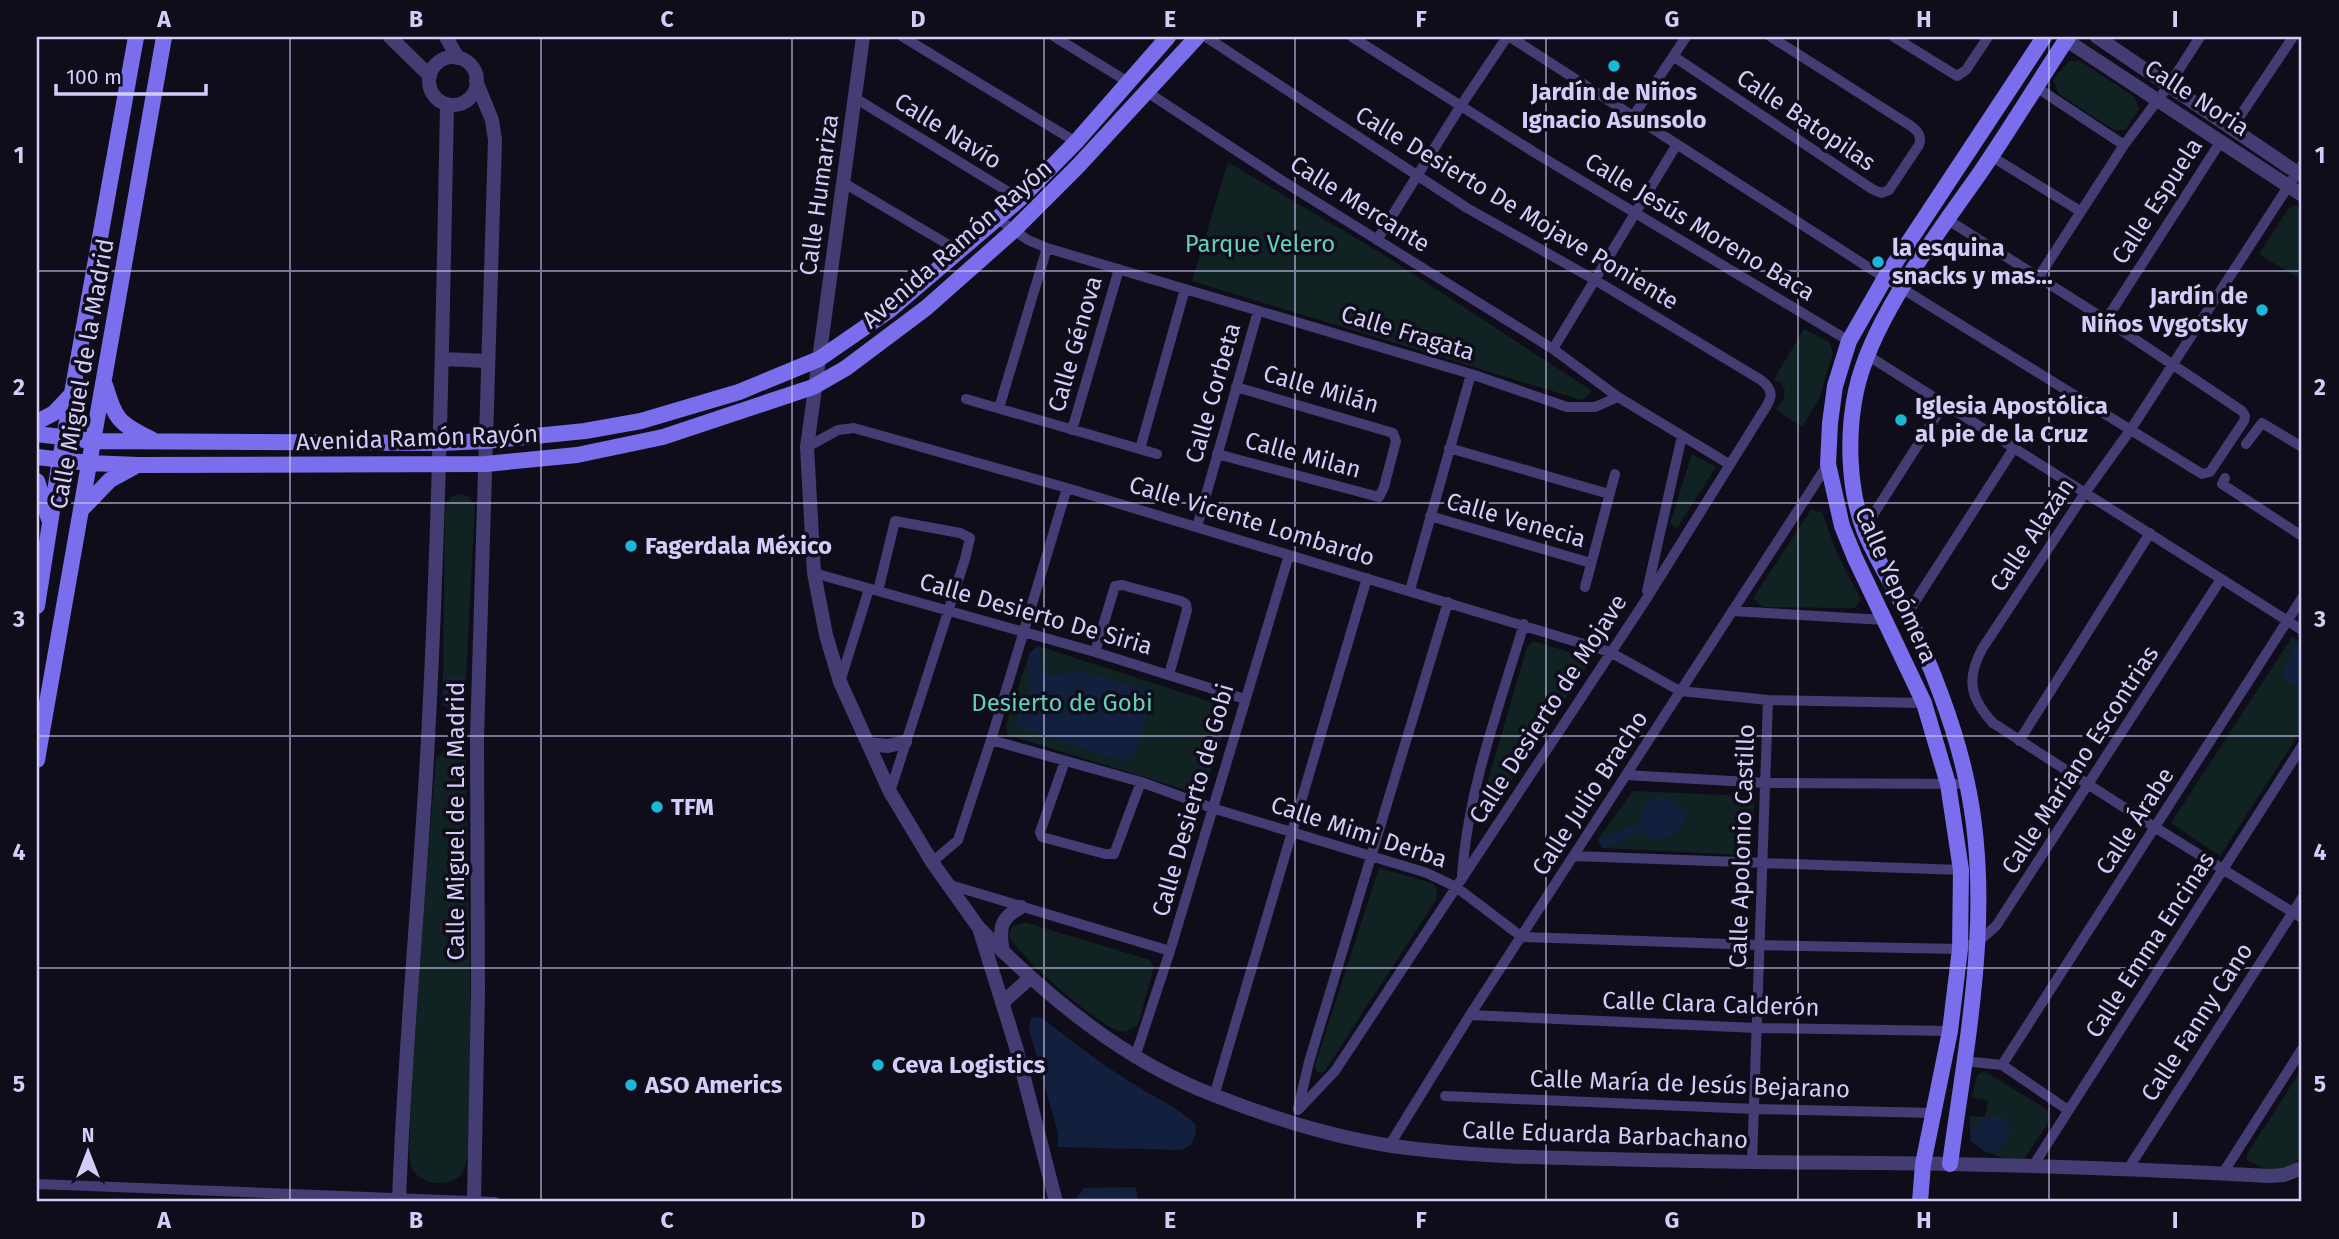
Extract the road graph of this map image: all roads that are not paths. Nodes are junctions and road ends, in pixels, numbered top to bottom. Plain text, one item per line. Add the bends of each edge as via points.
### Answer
1 (136, 37) edge
2 (164, 37) edge
3 (390, 37) edge
4 (446, 37) edge
5 (863, 37) edge
6 (903, 37) edge
7 (1055, 37) edge
8 (1167, 37) edge
9 (1198, 37) edge
10 (1206, 37) edge
11 (1352, 37) edge
12 (1509, 37) edge
13 (1686, 37) edge
14 (1771, 37) edge
15 (1895, 37) edge
16 (1988, 37) edge
17 (2044, 37) edge
18 (2096, 37) edge
19 (2200, 37) edge
20 (2292, 37) edge
21 (2067, 38) edge
22 (1674, 56) junction
23 (458, 58) junction
24 (429, 76) junction
25 (476, 81) junction
26 (1128, 82) junction
27 (2169, 85) junction
28 (2036, 87) junction
29 (1147, 92) junction
30 (855, 98) junction
31 (2157, 99) junction
32 (447, 104) junction
33 (1460, 107) junction
34 (1634, 115) junction
35 (2232, 128) junction
36 (2221, 141) junction
37 (1076, 142) junction
38 (1677, 144) junction
39 (2124, 145) junction
40 (1991, 156) junction
41 (2301, 171) edge
42 (1418, 177) junction
43 (844, 183) junction
44 (2288, 186) junction
45 (2302, 195) edge
46 (1020, 199) junction
47 (2080, 211) junction
48 (1634, 213) junction
49 (998, 219) junction
50 (1948, 220) junction
51 (1013, 231) junction
52 (1377, 240) junction
53 (1047, 248) junction
54 (959, 251) junction
55 (1119, 270) junction
56 (1885, 278) junction
57 (2038, 278) junction
58 (1595, 281) junction
59 (1903, 288) junction
60 (1185, 289) junction
61 (1258, 311) junction
62 (2106, 320) junction
63 (1849, 341) junction
64 (1553, 349) junction
65 (1867, 355) junction
66 (442, 359) junction
67 (819, 359) junction
68 (488, 361) junction
69 (2172, 364) junction
70 (1471, 374) junction
71 (103, 380) junction
72 (813, 387) junction
73 (1236, 387) junction
74 (74, 392) junction
75 (1618, 397) junction
76 (966, 399) dead end
77 (1944, 404) junction
78 (999, 408) junction
79 (37, 422) edge
80 (2131, 429) junction
81 (1072, 430) junction
82 (37, 434) edge
83 (1682, 436) junction
84 (64, 438) junction
85 (486, 441) junction
86 (93, 442) junction
87 (156, 442) junction
88 (440, 443) junction
89 (2246, 444) dead end
90 (807, 447) junction
91 (2302, 447) edge
92 (1449, 448) junction
93 (2014, 448) junction
94 (1140, 449) junction
95 (1157, 454) dead end
96 (1217, 454) junction
97 (37, 457) edge
98 (60, 460) junction
99 (89, 463) junction
100 (486, 464) junction
101 (1729, 464) junction
102 (1828, 464) junction
103 (138, 465) junction
104 (439, 465) junction
105 (1615, 474) dead end
106 (2223, 480) dead end
107 (37, 481) edge
108 (1067, 488) junction
109 (2085, 493) junction
110 (1609, 494) junction
111 (1379, 497) joint
112 (82, 509) junction
113 (1430, 516) junction
114 (51, 525) junction
115 (1197, 527) junction
116 (1864, 529) junction
117 (2150, 533) junction
118 (2302, 536) edge
119 (1289, 555) junction
120 (1591, 563) junction
121 (814, 573) junction
122 (1367, 578) junction
123 (2221, 579) junction
124 (1585, 587) dead end
125 (874, 590) junction
126 (1409, 590) junction
127 (2302, 598) edge
128 (1645, 601) junction
129 (1448, 602) junction
130 (37, 606) edge
131 (949, 610) junction
132 (1732, 611) junction
133 (1907, 614) junction
134 (1885, 620) junction
135 (2287, 620) junction
136 (1524, 624) junction
137 (2302, 630) edge
138 (1023, 632) junction
139 (1095, 652) junction
140 (1610, 652) junction
141 (1169, 675) junction
142 (840, 682) junction
143 (1680, 691) junction
144 (1245, 699) junction
145 (1768, 700) junction
146 (1924, 703) junction
147 (992, 740) junction
148 (2018, 741) junction
149 (905, 742) junction
150 (868, 744) junction
151 (2302, 746) edge
152 (37, 760) edge
153 (1065, 761) junction
154 (1626, 775) junction
155 (1141, 782) junction
156 (1766, 783) junction
157 (1948, 784) junction
158 (1968, 784) junction
159 (2088, 785) junction
160 (890, 792) junction
161 (1212, 808) junction
162 (2156, 828) junction
163 (1293, 832) junction
164 (1371, 854) junction
165 (1574, 856) junction
166 (932, 862) junction
167 (1762, 864) junction
168 (1961, 870) junction
169 (2224, 870) junction
170 (1459, 883) junction
171 (947, 884) junction
172 (2302, 898) edge
173 (1021, 907) junction
174 (2298, 915) edge
175 (979, 928) junction
176 (1522, 937) junction
177 (1979, 941) junction
178 (1759, 946) junction
179 (1960, 949) junction
180 (1170, 951) junction
181 (1003, 952) junction
182 (1030, 978) junction
183 (1002, 1003) junction
184 (1470, 1015) junction
185 (1757, 1028) junction
186 (1950, 1031) junction
187 (2302, 1049) edge
188 (1135, 1056) junction
189 (1963, 1061) junction
190 (2002, 1065) junction
191 (1214, 1096) junction
192 (1445, 1096) dead end
193 (1754, 1109) junction
194 (2068, 1110) junction
195 (1934, 1113) junction
196 (1296, 1117) junction
197 (1389, 1146) junction
198 (1752, 1163) junction
199 (1923, 1164) junction
200 (1950, 1164) junction
201 (2033, 1167) junction
202 (2128, 1169) junction
203 (2297, 1170) edge
204 (2223, 1173) junction
205 (37, 1184) edge
206 (399, 1200) edge
207 (474, 1202) edge
208 (495, 1202) edge
209 (1056, 1202) edge
210 (1920, 1202) edge

1 - 74 main road, Calle Miguel de la Madrid
2 - 71 main road, Calle Miguel de la Madrid
3 - 24 street
4 - 23 street
5 - 30 street, Calle Humariza
6 - 37 street
7 - 26 street
8 - 26 main road, Avenida Ramón Rayón
9 - 29 main road, Avenida Ramón Rayón
10 - 42 street, Calle Desierto De Mojave Poniente
11 - 33 street, Calle Jesús Moreno Baca
12 - 33 street
12 - 34 street
13 - 22 street
14 - 22 street, Calle Batopilas via 1918,133 1919,145 1889,190 1872,189
15 - 16 street via 1957,76
17 - 56 main road, Calle Yepómera
18 - 27 street, Calle Noria
19 - 27 street
20 - 35 street, Calle Espuela
21 - 28 main road, Calle Yepómera
21 - 31 street, Calle Noria
22 - 34 street
23 - 24 street via 440,61
23 - 25 street via 473,69
24 - 32 street via 432,93
25 - 32 street via 465,102
25 - 68 street, Calle Miguel de La Madrid via 495,131
26 - 37 main road, Avenida Ramón Rayón
27 - 31 street
27 - 35 street, Calle Noria
28 - 39 street
28 - 40 main road, Calle Yepómera
29 - 51 main road, Avenida Ramón Rayón
29 - 52 street, Calle Mercante
30 - 43 street, Calle Humariza
30 - 46 street, Calle Navío
31 - 36 street, Calle Noria
31 - 39 street
32 - 66 street, Calle Miguel de La Madrid
33 - 42 street
33 - 48 street, Calle Jesús Moreno Baca
34 - 38 street
35 - 41 street, Calle Noria
36 - 44 street, Calle Noria
36 - 62 street, Calle Espuela
37 - 46 main road, Avenida Ramón Rayón
38 - 48 street
38 - 56 street
39 - 47 street
40 - 47 street
40 - 50 main road, Calle Yepómera
41 - 44 street, Calle Alazán
42 - 52 street
42 - 58 street, Calle Desierto De Mojave Poniente
43 - 54 street
43 - 67 street, Calle Humariza
44 - 45 street, Calle Noria
44 - 69 street, Calle Alazán
46 - 49 main road, Avenida Ramón Rayón
47 - 57 street
48 - 58 street
48 - 63 street, Calle Jesús Moreno Baca
49 - 51 street, Calle Fragata
49 - 54 main road, Avenida Ramón Rayón
50 - 57 street
50 - 59 main road, Calle Yepómera
51 - 53 street, Calle Fragata
51 - 72 main road, Avenida Ramón Rayón via 926,308
52 - 64 street, Calle Mercante
53 - 55 street, Calle Fragata
53 - 78 street
54 - 67 main road, Avenida Ramón Rayón via 890,310
55 - 60 street, Calle Fragata
55 - 81 street, Calle Génova
56 - 59 street
56 - 63 main road, Calle Yepómera
57 - 62 street
58 - 64 street
58 - 101 street, Calle Desierto De Mojave Poniente via 1761,380 1771,391
59 - 65 main road, Calle Yepómera
59 - 80 street
60 - 61 street, Calle Fragata
60 - 94 street
61 - 70 street, Calle Fragata
61 - 73 street, Calle Corbeta
62 - 69 street
63 - 102 main road, Calle Yepómera via 1835,386
64 - 75 street, Calle Mercante
65 - 77 street
65 - 116 main road, Calle Yepómera via 1852,423 1854,485
66 - 68 street
66 - 88 street, Calle Miguel de La Madrid
67 - 72 street, Calle Humariza
67 - 85 main road, Avenida Ramón Rayón via 739,392 641,421
68 - 85 street, Calle Miguel de La Madrid
69 - 80 street, Calle Alazán
69 - 80 street via 2245,416 2213,468 2206,475 2190,468
70 - 75 street, Calle Fragata via 1567,407 1595,407
70 - 92 street
71 - 86 main road, Calle Miguel de la Madrid
71 - 87 main road via 118,419
72 - 90 street, Calle Humariza
72 - 100 main road, Avenida Ramón Rayón via 663,437 577,454
73 - 96 street, Calle Corbeta
73 - 111 street, Calle Milán via 1393,433 1396,441
74 - 79 main road via 54,413
74 - 84 main road, Calle Miguel de la Madrid
75 - 83 street, Calle Mercante
76 - 78 street
77 - 93 street
77 - 116 street
78 - 81 street
80 - 109 street, Calle Alazán
81 - 94 street
82 - 84 main road, Avenida Ramón Rayón
83 - 101 street, Calle Mercante
83 - 128 street
84 - 86 main road, Avenida Ramón Rayón
84 - 98 main road, Calle Miguel de la Madrid
85 - 88 main road, Avenida Ramón Rayón
85 - 100 street, Calle Miguel de La Madrid
86 - 87 main road, Avenida Ramón Rayón
86 - 99 main road, Calle Miguel de la Madrid
87 - 88 main road, Avenida Ramón Rayón
88 - 104 street, Calle Miguel de La Madrid
89 - 91 street via 2262,423
90 - 108 street, Calle Vicente Lombardo via 838,430 854,428
90 - 121 street, Calle Humariza
92 - 110 street, Calle Venecia
92 - 113 street
93 - 109 street
93 - 133 street
94 - 95 street
96 - 111 street, Calle Milan
96 - 115 street, Calle Corbeta
97 - 98 main road, Avenida Ramón Rayón
98 - 99 main road, Avenida Ramón Rayón
98 - 114 main road, Calle Miguel de la Madrid
99 - 103 main road, Avenida Ramón Rayón
99 - 112 main road, Calle Miguel de la Madrid
100 - 104 main road, Avenida Ramón Rayón
100 - 207 street, Calle Miguel de La Madrid via 477,738
101 - 128 street, Calle Desierto de Mojave
102 - 132 street, Calle Julio Bracho
102 - 134 main road, Calle Yepómera via 1842,526
103 - 104 main road, Avenida Ramón Rayón
103 - 112 main road via 110,480
104 - 206 street, Calle Miguel de La Madrid via 428,740
105 - 110 street, Calle Venecia
106 - 118 street
107 - 114 main road
108 - 115 street, Calle Vicente Lombardo
108 - 138 street, Calle Desierto De Siria
109 - 117 street
109 - 148 street, Calle Alazán via 1973,666 1972,687 1984,713
110 - 120 street, Calle Venecia
112 - 152 main road, Calle Miguel de la Madrid
113 - 120 street, Calle Venecia
113 - 126 street
114 - 130 main road, Calle Miguel de la Madrid
115 - 119 street, Calle Vicente Lombardo
116 - 133 main road, Calle Yepómera
117 - 123 street
117 - 148 street
119 - 122 street, Calle Vicente Lombardo
119 - 144 street, Calle Desierto de Gobi
120 - 124 street, Calle Venecia
121 - 125 street, Calle Desierto De Siria
121 - 142 street, Calle Humariza
122 - 126 street, Calle Vicente Lombardo
122 - 163 street
123 - 135 street
123 - 159 street, Calle Mariano Escontrias
125 - 131 street, Calle Desierto De Siria
125 - 131 street via 895,521 968,536 970,544
125 - 142 street
126 - 129 street, Calle Vicente Lombardo
127 - 135 street, Calle Árabe
128 - 140 street, Calle Desierto de Mojave
129 - 136 street, Calle Vicente Lombardo
129 - 164 street
131 - 138 street, Calle Desierto De Siria
131 - 149 street
132 - 134 street
132 - 143 street, Calle Julio Bracho
133 - 158 main road, Calle Yepómera via 1945,705
134 - 146 main road, Calle Yepómera
135 - 137 street
135 - 162 street, Calle Árabe
136 - 140 street, Calle Vicente Lombardo
136 - 170 street via 1474,794
138 - 139 street, Calle Desierto De Siria
138 - 147 street, Calle Desierto De Siria
139 - 141 street, Calle Desierto De Siria
139 - 141 street via 1115,586 1181,601 1187,610
140 - 143 street, Calle Vicente Lombardo
140 - 170 street, Calle Desierto de Mojave
141 - 144 street, Calle Desierto De Siria
142 - 150 street, Calle Humariza
143 - 145 street
143 - 154 street, Calle Julio Bracho
144 - 161 street, Calle Desierto de Gobi
145 - 146 street
145 - 156 street, Calle Apolonio Castillo
146 - 157 main road, Calle Yepómera
147 - 153 street, Calle Mimi Derba
147 - 166 street, Calle Desierto De Siria via 958,840
148 - 159 street
149 - 150 street
149 - 160 street
150 - 160 street, Calle Humariza
151 - 169 street, Calle Emma Encinas
153 - 155 street, Calle Mimi Derba
153 - 155 street via 1042,837 1114,854
154 - 156 street
154 - 165 street, Calle Julio Bracho
155 - 161 street, Calle Mimi Derba
156 - 157 street
156 - 167 street, Calle Apolonio Castillo
157 - 158 street
157 - 168 main road, Calle Yepómera
158 - 177 main road, Calle Yepómera via 1978,860
159 - 162 street
159 - 177 street, Calle Mariano Escontrias via 2002,917
160 - 166 street, Calle Humariza
161 - 163 street, Calle Mimi Derba
161 - 180 street, Calle Desierto de Gobi
162 - 169 street
162 - 190 street, Calle Árabe
163 - 164 street, Calle Mimi Derba
163 - 191 street
164 - 170 street, Calle Mimi Derba
164 - 196 street
165 - 167 street
165 - 176 street, Calle Julio Bracho
166 - 171 street, Calle Humariza
167 - 168 street
167 - 178 street, Calle Apolonio Castillo
168 - 179 main road, Calle Yepómera
169 - 174 street
169 - 194 street, Calle Emma Encinas
170 - 176 street, Calle Mimi Derba
170 - 196 street, Calle Desierto de Mojave via 1335,1071
171 - 173 street
171 - 175 street, Calle Humariza
172 - 174 street, Calle Fanny Cano
173 - 180 street
173 - 181 street via 1003,922
174 - 202 street, Calle Fanny Cano
175 - 181 street, Calle Eduarda Barbachano
175 - 183 street
176 - 178 street
176 - 184 street, Calle Julio Bracho
177 - 179 street, Calle Mariano Escontrias
177 - 189 main road, Calle Yepómera
178 - 179 street
178 - 185 street, Calle Apolonio Castillo
179 - 186 main road, Calle Yepómera
180 - 188 street, Calle Desierto de Gobi
181 - 182 street, Calle Eduarda Barbachano
182 - 183 street
182 - 188 street, Calle Eduarda Barbachano
183 - 209 street
184 - 185 street, Calle Clara Calderón
184 - 197 street, Calle Julio Bracho
185 - 186 street, Calle Clara Calderón
185 - 193 street, Calle Apolonio Castillo
186 - 195 main road, Calle Yepómera
187 - 204 street
188 - 191 street, Calle Eduarda Barbachano
189 - 190 street
189 - 200 main road, Calle Yepómera
190 - 194 street
191 - 196 street, Calle Eduarda Barbachano
192 - 193 street, Calle María de Jesús Bejarano
193 - 195 street, Calle María de Jesús Bejarano
193 - 198 street, Calle Apolonio Castillo
194 - 201 street, Calle Emma Encinas
195 - 199 main road, Calle Yepómera
196 - 197 street, Calle Eduarda Barbachano
197 - 198 street, Calle Eduarda Barbachano via 1467,1154
198 - 199 street, Calle Eduarda Barbachano
199 - 200 street, Calle Eduarda Barbachano
199 - 210 main road, Calle Yepómera
200 - 201 street, Calle Eduarda Barbachano
201 - 202 street, Calle Eduarda Barbachano
202 - 204 street, Calle Eduarda Barbachano
203 - 204 street, Calle Eduarda Barbachano via 2277,1175
205 - 206 street
206 - 207 street
207 - 208 street

